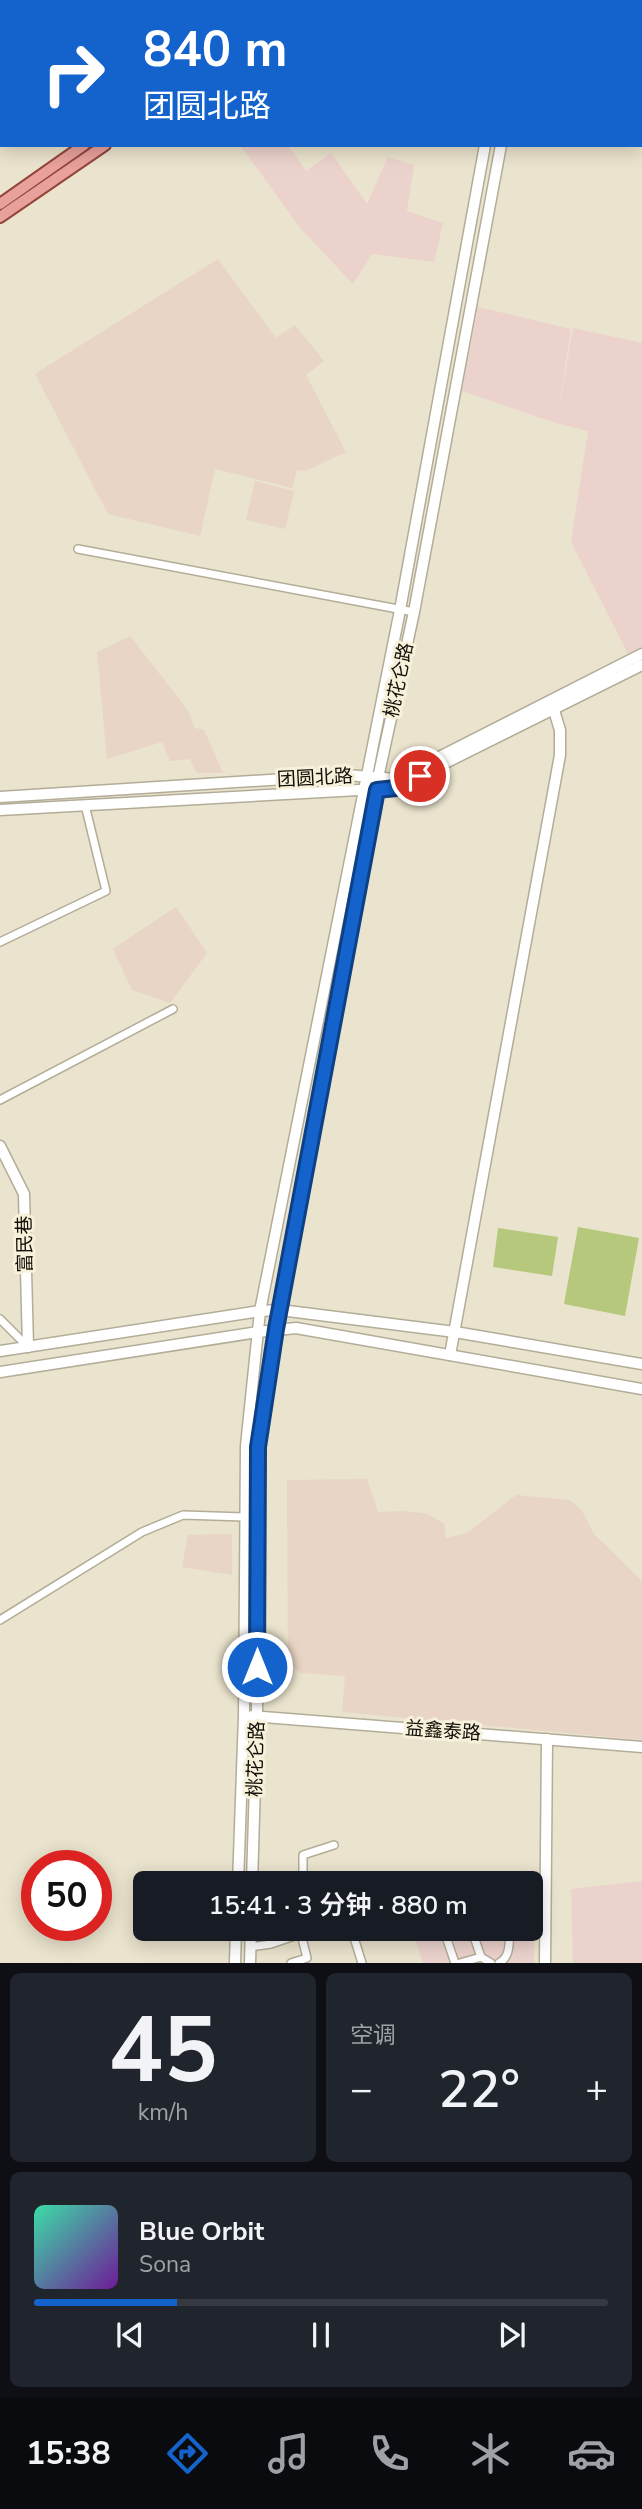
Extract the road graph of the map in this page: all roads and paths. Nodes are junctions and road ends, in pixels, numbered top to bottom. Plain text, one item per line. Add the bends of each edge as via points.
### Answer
1 (81, 147) edge
2 (102, 147) edge
3 (485, 147) edge
4 (501, 147) edge
5 (0, 204) edge
6 (0, 217) edge
7 (78, 548) dead end
8 (400, 610) junction
9 (414, 612) junction
10 (642, 654) edge
11 (642, 665) edge
12 (553, 705) junction
13 (366, 776) junction
14 (378, 778) junction
15 (365, 789) junction
16 (377, 790) junction
17 (0, 797) edge
18 (85, 805) junction
19 (0, 810) edge
20 (0, 942) edge
21 (173, 1009) dead end
22 (0, 1100) edge
23 (0, 1146) edge
24 (280, 1310) junction
25 (260, 1311) junction
26 (0, 1319) edge
27 (276, 1329) junction
28 (258, 1332) junction
29 (455, 1332) junction
30 (28, 1347) junction
31 (0, 1351) edge
32 (450, 1355) junction
33 (642, 1363) edge
34 (0, 1372) edge
35 (642, 1389) edge
36 (244, 1517) junction
37 (0, 1620) edge
38 (244, 1716) junction
39 (257, 1717) junction
40 (547, 1739) junction
41 (642, 1747) edge
42 (334, 1844) dead end
43 (238, 1871) edge
44 (252, 1871) edge
45 (303, 1871) edge
46 (546, 1903) joint
47 (236, 1941) edge
48 (250, 1941) edge
49 (280, 1941) edge
50 (303, 1941) edge
51 (355, 1941) edge
52 (447, 1941) edge
53 (475, 1941) edge
54 (509, 1941) edge
55 (250, 1947) junction
56 (481, 1957) junction
57 (235, 1963) edge
58 (250, 1963) edge
59 (291, 1963) edge
60 (362, 1963) edge
61 (455, 1963) edge
62 (460, 1963) edge
63 (491, 1963) edge
64 (499, 1963) edge
65 (545, 1963) edge

1 - 5 main road
2 - 6 main road
3 - 8 main road, 桃花仑路
4 - 9 main road, 桃花仑路
7 - 8 street
8 - 9 street
8 - 13 main road, 桃花仑路
9 - 14 main road, 桃花仑路
10 - 12 main road, 团圆北路
11 - 12 main road, 团圆北路
12 - 14 main road, 团圆北路 via 396,779
12 - 16 main road, 团圆北路 via 396,788
12 - 29 main road via 560,754
13 - 14 main road, 团圆北路
13 - 15 main road, 桃花仑路
13 - 17 main road, 团圆北路
14 - 16 main road, 桃花仑路
15 - 16 main road, 团圆北路
15 - 18 main road, 团圆北路
15 - 25 main road, 桃花仑路
16 - 24 main road, 桃花仑路
18 - 19 main road, 团圆北路
18 - 20 street via 106,891
21 - 22 street
23 - 30 main road, 富民巷 via 24,1194
24 - 25 main road
24 - 27 main road, 桃花仑路
24 - 29 main road
25 - 28 main road, 桃花仑路
25 - 30 main road
26 - 30 street
27 - 28 main road
27 - 32 main road via 296,1328
27 - 39 main road, 桃花仑路 via 258,1447
28 - 34 main road
28 - 36 main road, 桃花仑路
29 - 32 main road
29 - 33 main road
30 - 31 main road
32 - 35 main road
36 - 37 street via 183,1515 142,1532
36 - 38 main road, 桃花仑路
38 - 39 main road, 益鑫泰路
38 - 43 main road, 桃花仑路
39 - 40 main road, 益鑫泰路
39 - 44 main road, 桃花仑路
40 - 41 main road, 益鑫泰路
40 - 46 main road
42 - 45 street via 303,1855
46 - 65 main road
47 - 57 main road
48 - 55 main road
49 - 55 street
50 - 59 street via 307,1958
51 - 60 street
52 - 61 street
53 - 56 street
54 - 64 street via 505,1960
55 - 58 main road
56 - 62 street
56 - 63 street

